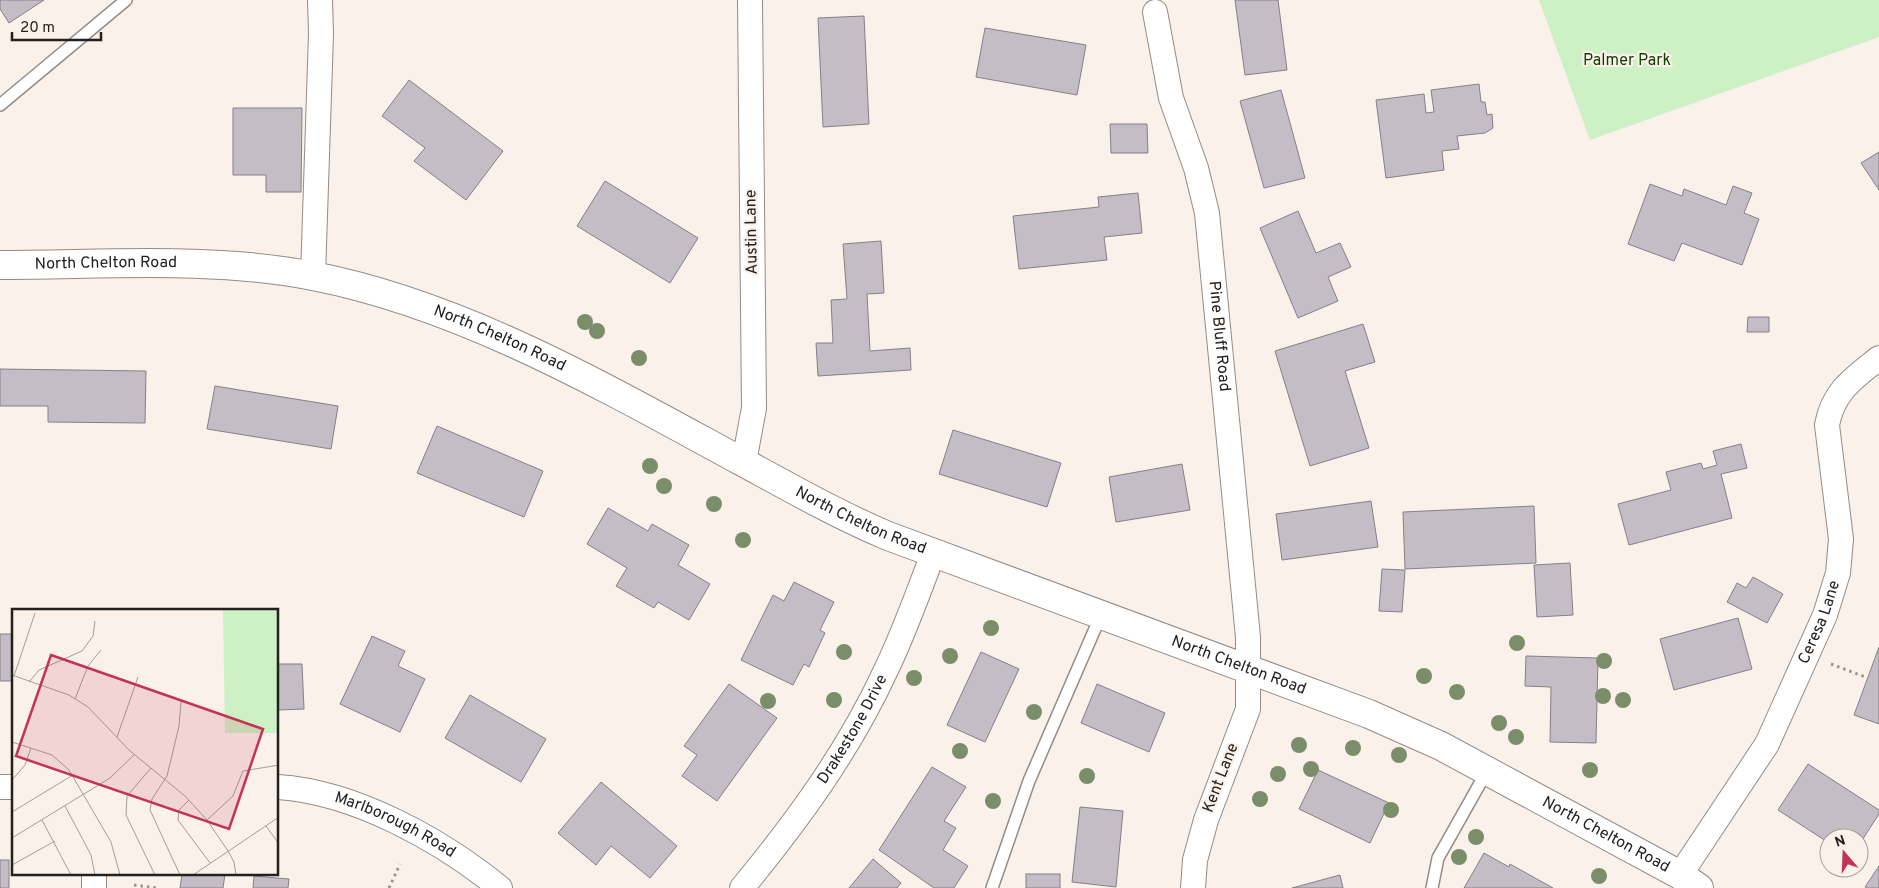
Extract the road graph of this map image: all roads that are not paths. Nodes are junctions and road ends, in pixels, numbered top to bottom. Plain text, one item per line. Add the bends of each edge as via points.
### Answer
1 (126, 0) edge
2 (320, 0) edge
3 (750, 0) edge
4 (1155, 12) dead end
5 (0, 105) edge
6 (0, 265) edge
7 (313, 276) junction
8 (1879, 358) edge
9 (744, 462) junction
10 (934, 554) junction
11 (1101, 615) junction
12 (1248, 669) junction
13 (1487, 770) junction
14 (279, 787) edge
15 (1689, 881) edge
16 (498, 887) edge
17 (742, 888) edge
18 (992, 888) edge
19 (1193, 888) edge
20 (1432, 888) edge

1 - 5 lane
2 - 7 street
3 - 9 street, Austin Lane via 754,408
4 - 12 street, Pine Bluff Road via 1171,98 1196,168 1207,213 1248,637
6 - 7 street, North Chelton Road via 205,264
7 - 9 street, North Chelton Road via 373,290 445,314 553,362
8 - 15 street, Ceresa Lane via 1839,392 1830,407 1826,425 1840,532 1839,567 1825,615 1767,744
9 - 10 street, North Chelton Road via 834,513
10 - 11 street, North Chelton Road
10 - 17 street, Drakestone Drive via 887,670 854,732 806,807
11 - 12 street, North Chelton Road
11 - 18 lane via 1029,781
12 - 13 street, North Chelton Road via 1369,714
12 - 19 street, Kent Lane via 1248,708 1206,820 1195,860
13 - 15 street, North Chelton Road
13 - 20 lane via 1438,858
14 - 16 street, Marlborough Road via 323,795 384,818 460,858

